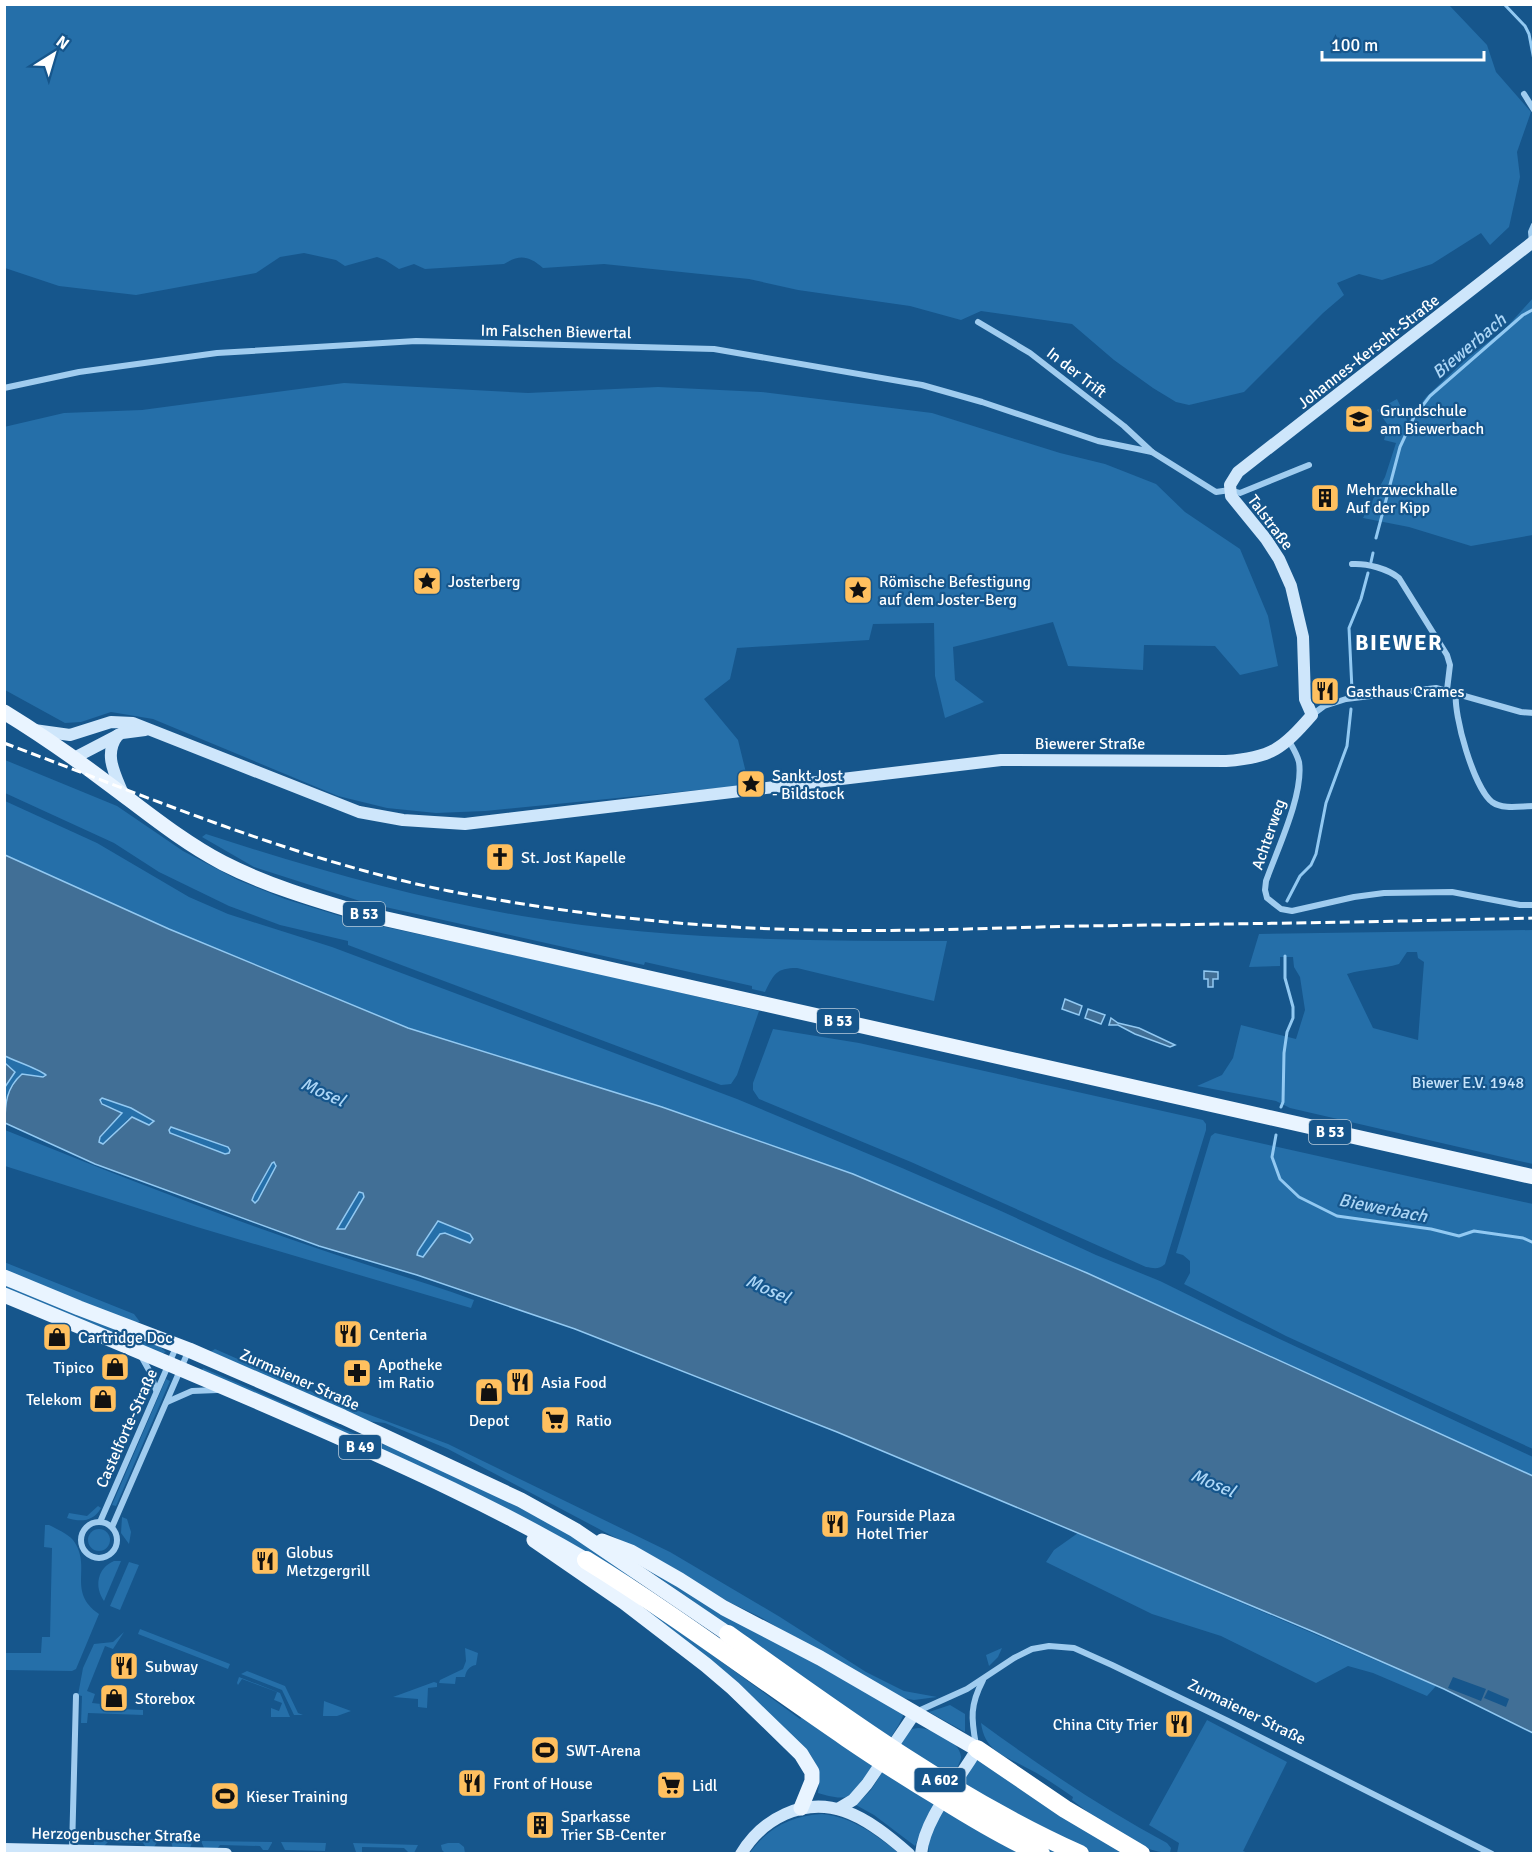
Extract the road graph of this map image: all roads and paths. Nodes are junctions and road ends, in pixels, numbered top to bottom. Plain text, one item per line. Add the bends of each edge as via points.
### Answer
1 (1524, 94) dead end
2 (1533, 110) edge
3 (1533, 225) edge
4 (1533, 242) edge
5 (978, 322) dead end
6 (4, 388) edge
7 (1098, 441) joint
8 (1152, 452) junction
9 (1309, 465) dead end
10 (1230, 490) junction
11 (1352, 564) dead end
12 (1447, 690) junction
13 (1456, 692) junction
14 (4, 712) edge
15 (1533, 713) edge
16 (1312, 715) junction
17 (33, 730) junction
18 (87, 730) junction
19 (152, 731) junction
20 (119, 734) junction
21 (1288, 741) junction
22 (80, 762) junction
23 (123, 794) junction
24 (1533, 806) edge
25 (1533, 905) edge
26 (1533, 1178) edge
27 (4, 1277) edge
28 (4, 1295) edge
29 (183, 1347) junction
30 (135, 1349) junction
31 (175, 1366) junction
32 (156, 1391) junction
33 (233, 1391) junction
34 (166, 1402) junction
35 (484, 1506) junction
36 (100, 1522) junction
37 (112, 1527) junction
38 (575, 1530) junction
39 (586, 1560) joint
40 (728, 1634) joint
41 (983, 1679) junction
42 (76, 1696) dead end
43 (811, 1704) junction
44 (915, 1713) junction
45 (976, 1749) junction
46 (801, 1808) junction
47 (838, 1809) junction
48 (4, 1849) edge
49 (72, 1850) junction
50 (226, 1854) edge
51 (741, 1854) edge
52 (909, 1854) edge
53 (921, 1854) edge
54 (1041, 1854) edge
55 (1080, 1854) edge
56 (1141, 1854) edge
57 (1492, 1854) edge

1 - 2 street
3 - 4 street
4 - 10 street, Johannes-Kerscht-Straße via 1238,472
5 - 8 street, In der Trift via 1030,353
6 - 7 street, Im Falschen Biewertal via 79,372 217,352 416,341 714,349 922,385
7 - 8 street, Talstraße
8 - 10 street, Talstraße via 1216,492
9 - 10 street via 1240,493
10 - 16 street, Talstraße via 1279,559 1291,586 1304,637 1305,699
11 - 12 street via 1361,563 1399,578 1447,655
12 - 13 street, Biewerer Straße
12 - 16 street, Biewerer Straße via 1416,689 1346,699 1324,706
13 - 15 street, Biewerer Straße
13 - 24 street via 1456,715 1484,792 1500,806
14 - 17 main road, B 53
16 - 21 street, Biewerer Straße
17 - 18 street, Biewerer Straße via 70,735
17 - 22 main road, B 53
18 - 19 street, Biewerer Straße via 121,722
18 - 22 street via 78,743
19 - 20 street
19 - 21 street, Biewerer Straße via 359,812 465,824 1002,760 1253,759
20 - 22 street via 87,753
20 - 23 street via 110,753
21 - 25 street, Achterweg via 1298,759 1299,776 1294,803 1266,880 1267,898 1281,909 1292,911 1384,893 1452,892
22 - 23 main road, B 53
23 - 26 main road, B 53 via 188,842 238,870 360,913
27 - 29 main road, Zurmaiener Straße / B 49
28 - 30 main road, B 49
29 - 31 street, Castelforte-Straße
29 - 31 street, Castelforte-Straße
29 - 38 main road, Zurmaiener Straße / B 49 via 521,1500
30 - 31 main road, B 49
30 - 32 street via 150,1372
31 - 32 street, Castelforte-Straße
31 - 33 main road, B 49
31 - 34 street, Castelforte-Straße
32 - 36 street, Castelforte-Straße
33 - 34 street, Castelforte-Straße via 202,1389
33 - 35 main road, B 49
34 - 37 street, Castelforte-Straße
35 - 39 main road, A 602
35 - 46 main road via 646,1619 732,1688 808,1763 812,1781
36 - 37 street
36 - 37 street, Castelforte-Straße via 89,1526 82,1538 84,1549 92,1557 102,1558 112,1552 117,1542
38 - 40 main road, A 602
38 - 44 main road via 631,1551 724,1608
39 - 43 highway, A 602
40 - 43 highway, A 602
41 - 44 street, Zurmaiener Straße
41 - 45 street via 975,1695 971,1720
41 - 57 street, Zurmaiener Straße via 1032,1649 1074,1648
42 - 49 street
43 - 54 highway, A 602 via 903,1776 1008,1839
43 - 55 highway, A 602 via 860,1729 953,1788
44 - 45 main road
44 - 47 street via 867,1784
45 - 53 street via 928,1827
45 - 56 highway
46 - 47 street
46 - 51 street via 763,1827
47 - 52 street via 875,1827
48 - 49 street, Herzogenbuscher Straße
49 - 50 street, Herzogenbuscher Straße

